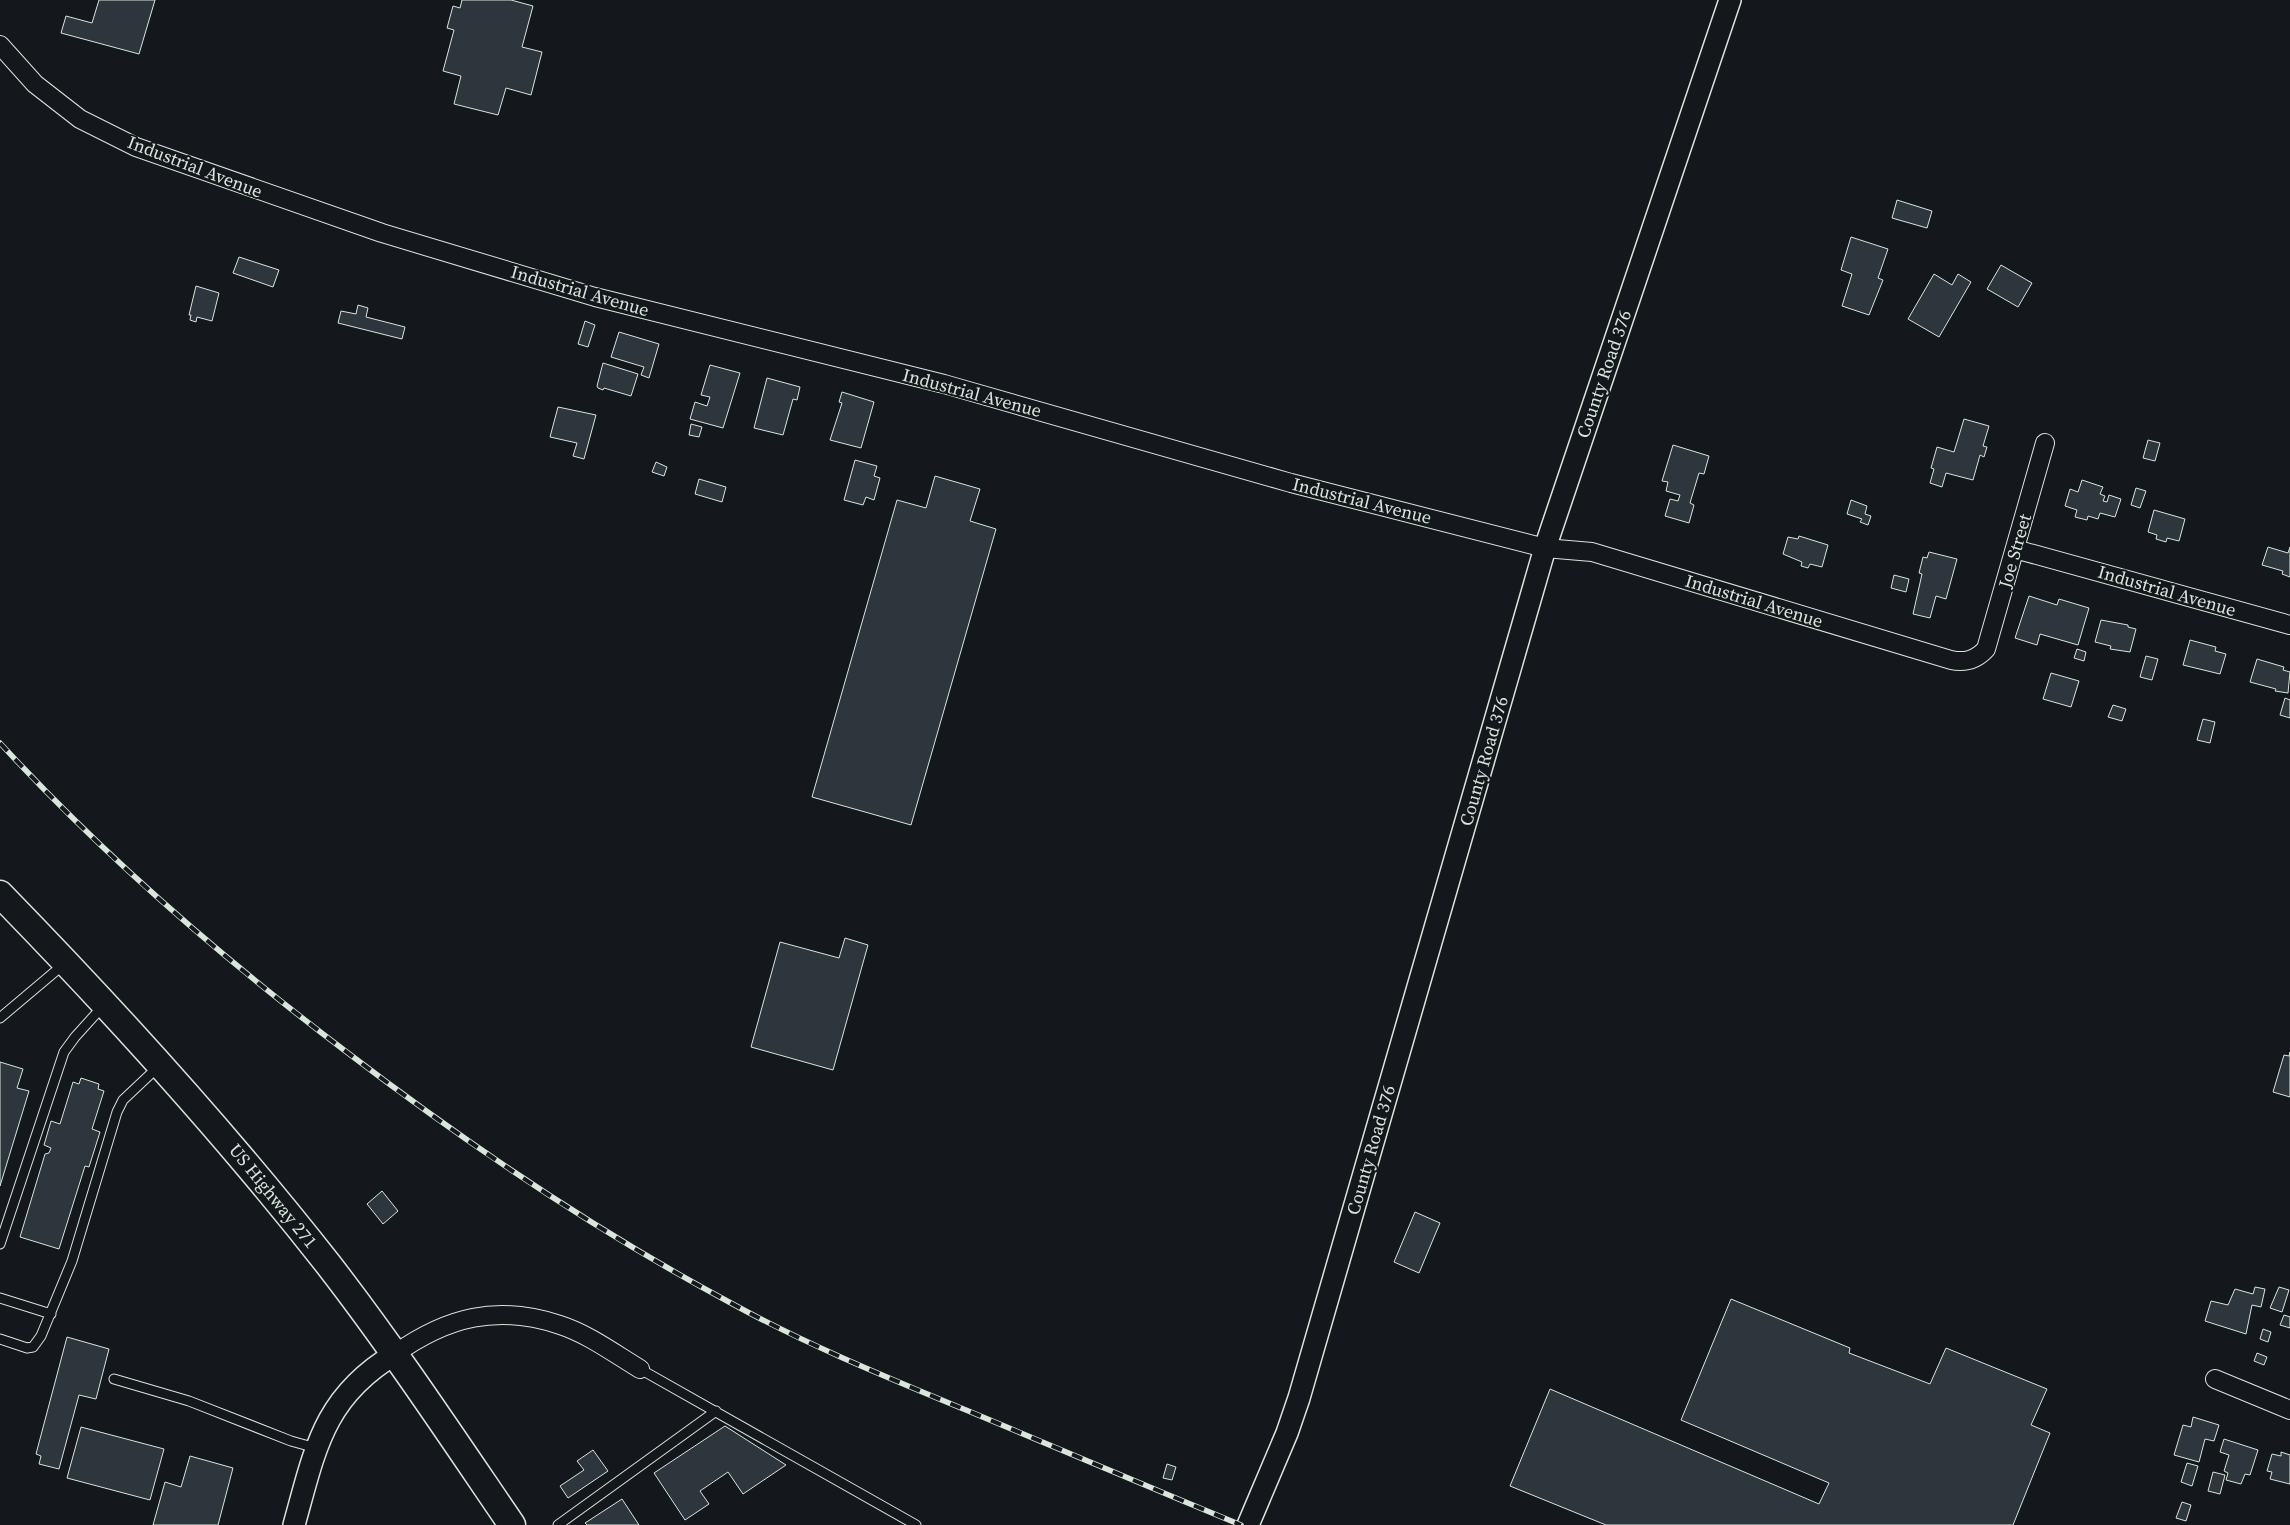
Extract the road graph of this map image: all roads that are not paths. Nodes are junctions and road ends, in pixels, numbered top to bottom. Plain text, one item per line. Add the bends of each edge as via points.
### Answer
1 (1730, 0) edge
2 (0, 44) edge
3 (2045, 444) dead end
4 (1545, 548) junction
5 (2015, 549) junction
6 (2290, 625) edge
7 (1979, 656) joint
8 (0, 894) edge
9 (66, 962) junction
10 (105, 1004) junction
11 (0, 1018) edge
12 (161, 1065) junction
13 (1, 1238) edge
14 (0, 1298) edge
15 (51, 1314) junction
16 (0, 1339) edge
17 (395, 1354) junction
18 (640, 1369) joint
19 (114, 1379) dead end
20 (2215, 1379) dead end
21 (2290, 1410) edge
22 (716, 1412) junction
23 (316, 1448) junction
24 (294, 1525) edge
25 (512, 1525) edge
26 (558, 1525) edge
27 (916, 1525) edge
28 (1248, 1525) edge

1 - 4 street, County Road 376
2 - 4 street, Industrial Avenue via 35,84 72,113 136,147 382,233 595,296 944,384 1290,483
3 - 5 street, Joe Street
4 - 7 street, Industrial Avenue via 1592,552 1951,660
4 - 28 street, County Road 376 via 1311,1360 1287,1433
5 - 6 street, Industrial Avenue
5 - 7 street, Joe Street via 1992,634
8 - 9 main road, US Highway 271
9 - 10 main road, US Highway 271
9 - 11 lane
10 - 12 main road, US Highway 271
10 - 13 lane via 64,1052
12 - 15 lane via 123,1100 117,1112 72,1261
12 - 17 main road, US Highway 271 via 280,1203
14 - 15 lane
15 - 16 lane via 33,1347
17 - 18 street via 451,1322 478,1316 505,1316 534,1318 561,1325
17 - 23 street via 363,1376 340,1400
17 - 25 main road, US Highway 271
18 - 22 lane
19 - 23 lane via 189,1401
20 - 21 street
22 - 26 lane
22 - 27 lane
23 - 24 street

